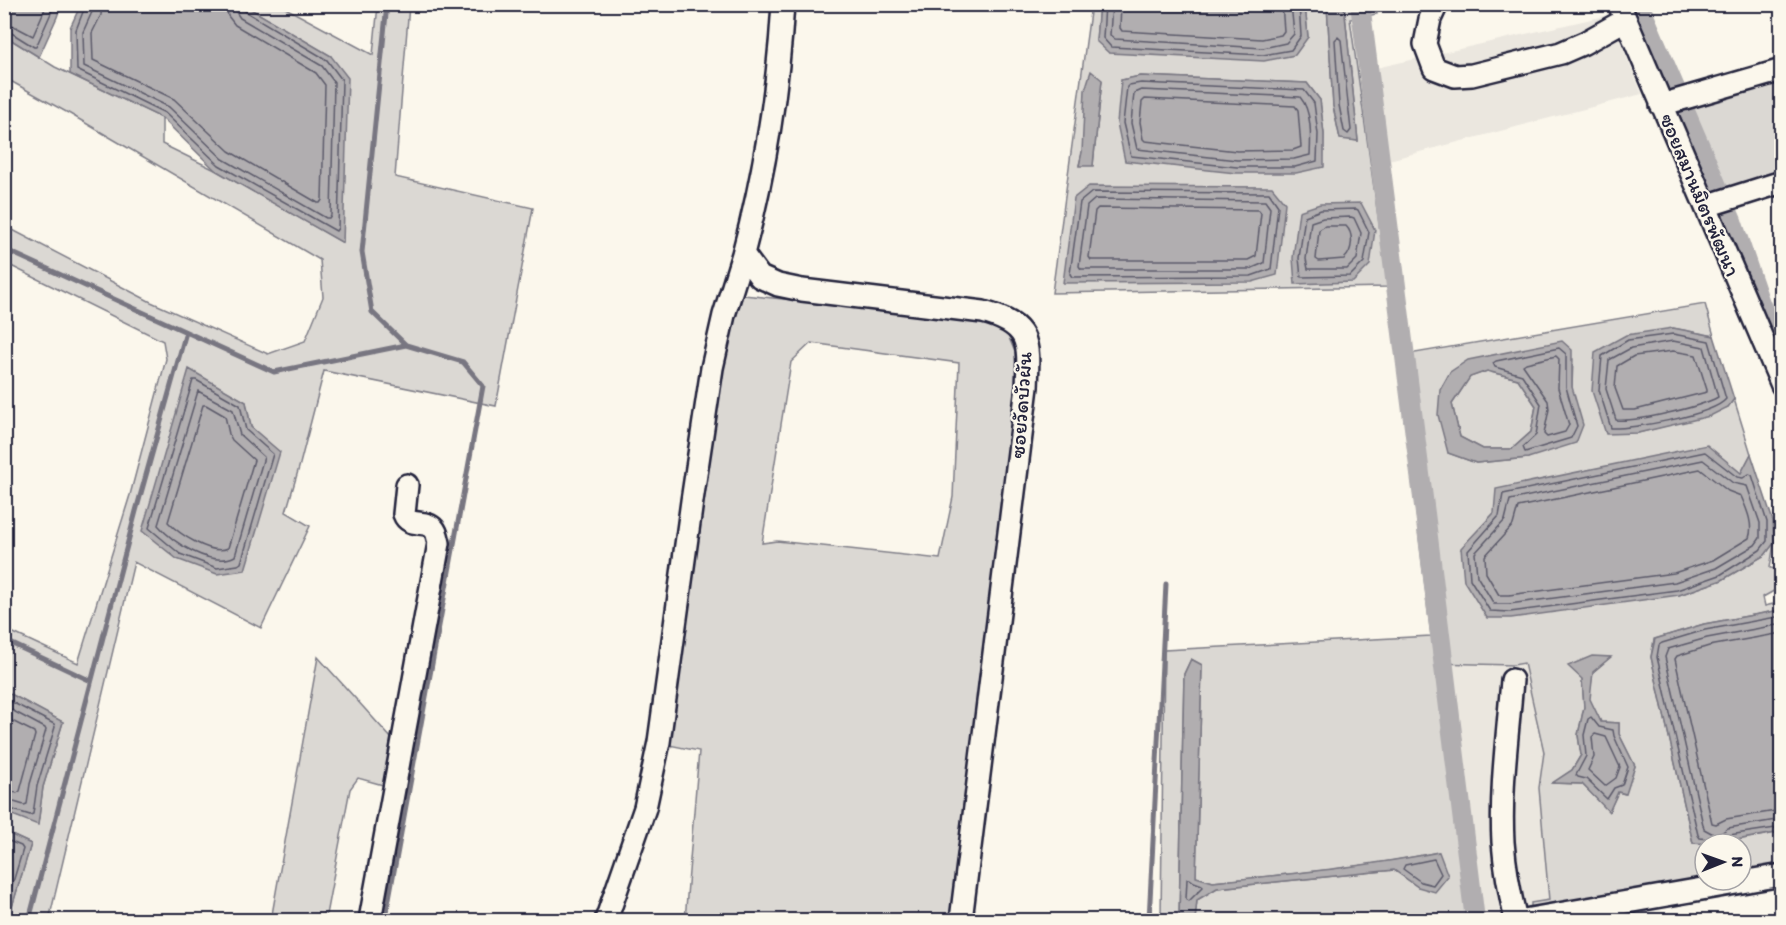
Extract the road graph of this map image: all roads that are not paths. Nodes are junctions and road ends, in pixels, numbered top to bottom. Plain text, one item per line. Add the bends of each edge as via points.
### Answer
1 (783, 4) edge
2 (1437, 4) edge
3 (1622, 12) edge
4 (1782, 70) edge
5 (1661, 105) junction
6 (1782, 182) edge
7 (1706, 206) junction
8 (743, 254) junction
9 (1782, 385) edge
10 (407, 485) dead end
11 (1512, 680) dead end
12 (1782, 875) edge
13 (370, 921) edge
14 (606, 921) edge
15 (961, 921) edge
16 (1516, 921) edge
17 (1524, 921) edge

1 - 8 street via 769,142
2 - 3 street via 1425,44 1434,68 1455,76 1561,53 1584,43
3 - 5 street, ซอยสมานมิตรพัฒนา
4 - 5 street
5 - 7 street, ซอยสมานมิตรพัฒนา
6 - 7 street
7 - 9 street, ซอยสมานมิตรพัฒนา
8 - 14 street via 712,368 659,742 645,808
8 - 15 street, ซอยวัดบัวผัน via 760,277 778,285 983,312 1017,326 1026,340 1027,387
10 - 13 street via 405,518 431,526 439,543
11 - 16 street via 1503,842
12 - 17 street

